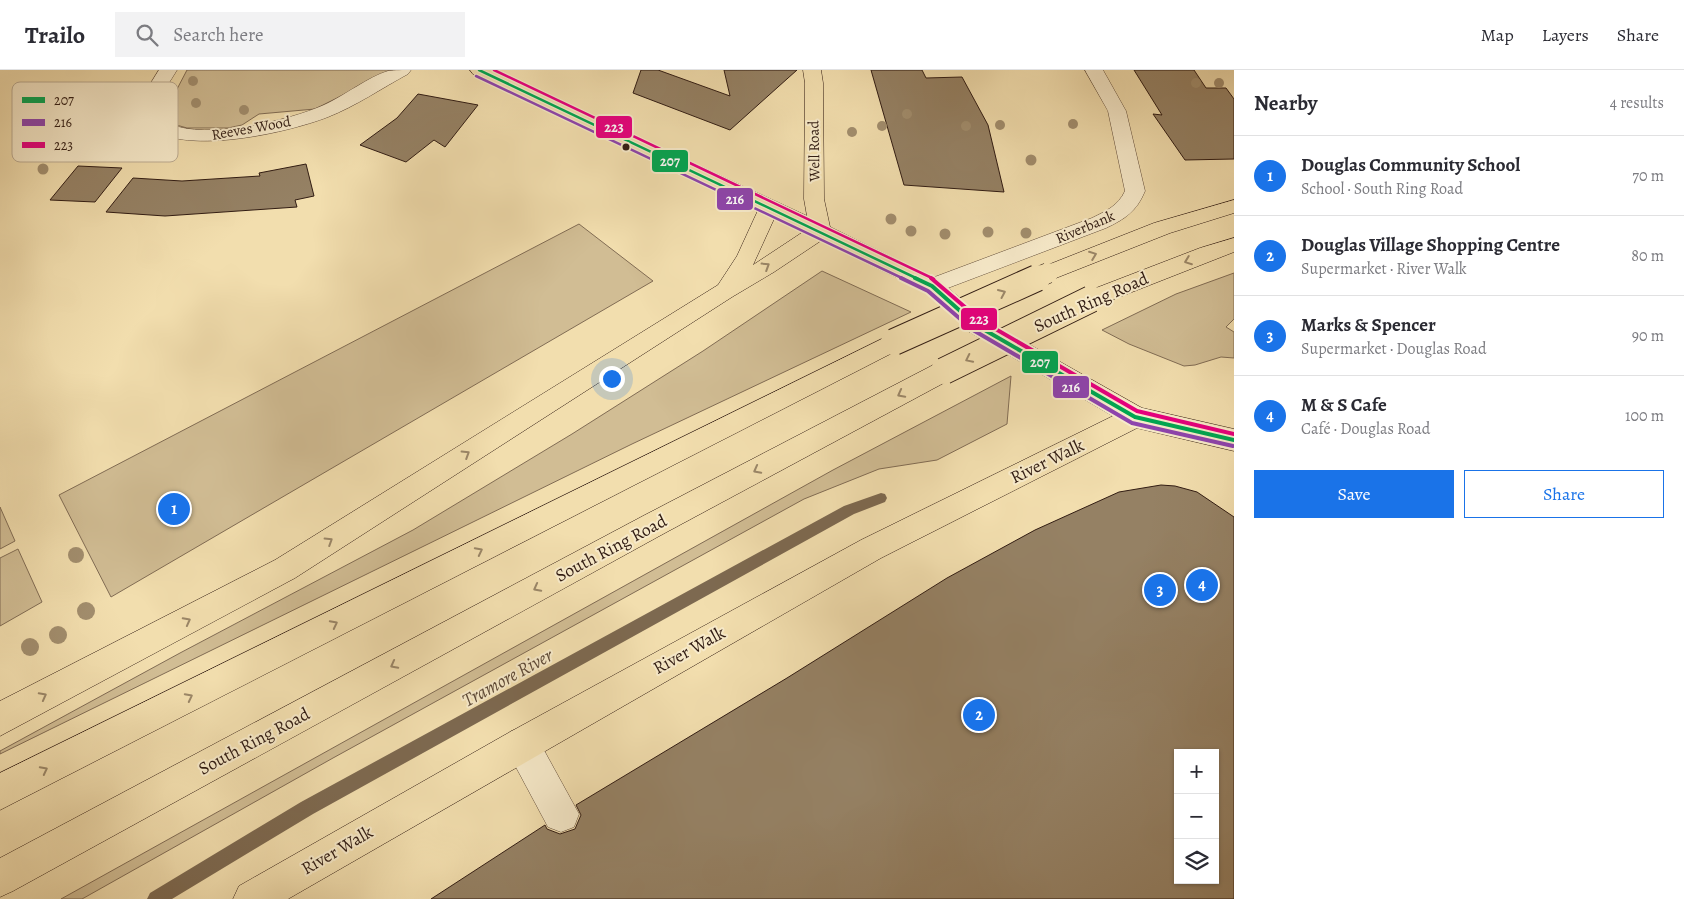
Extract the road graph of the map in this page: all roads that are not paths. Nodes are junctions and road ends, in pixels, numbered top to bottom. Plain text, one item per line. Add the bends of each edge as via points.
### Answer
1 (168, 70) edge
2 (402, 70) edge
3 (479, 70) edge
4 (812, 70) edge
5 (1094, 70) edge
6 (160, 82) edge
7 (178, 132) edge
8 (1234, 206) edge
9 (769, 208) junction
10 (820, 231) junction
11 (1234, 245) edge
12 (932, 286) junction
13 (724, 291) junction
14 (1135, 417) junction
15 (1234, 440) edge
16 (0, 719) edge
17 (522, 744) junction
18 (0, 792) edge
19 (561, 814) dead end
20 (0, 878) edge
21 (252, 899) edge

1 - 6 street, Reeves Wood
2 - 7 street, Reeves Wood via 321,113 276,126 211,136
3 - 9 main road
4 - 10 main road, Well Road via 814,198
5 - 12 street, Riverbank via 1117,111 1135,191 1131,203 1099,223
18 -> 8 main road, bridge via 894,342 1048,273 1162,228
9 - 10 main road
9 - 13 main road via 747,257
10 - 12 main road
13 -> 10 main road
11 -> 20 main road, South Ring Road, bridge via 1091,299 944,371
12 - 14 main road via 976,325
16 -> 13 main road via 285,569
14 - 15 main road
14 - 17 main road, River Walk via 871,548
17 - 19 street
17 - 21 main road, River Walk

